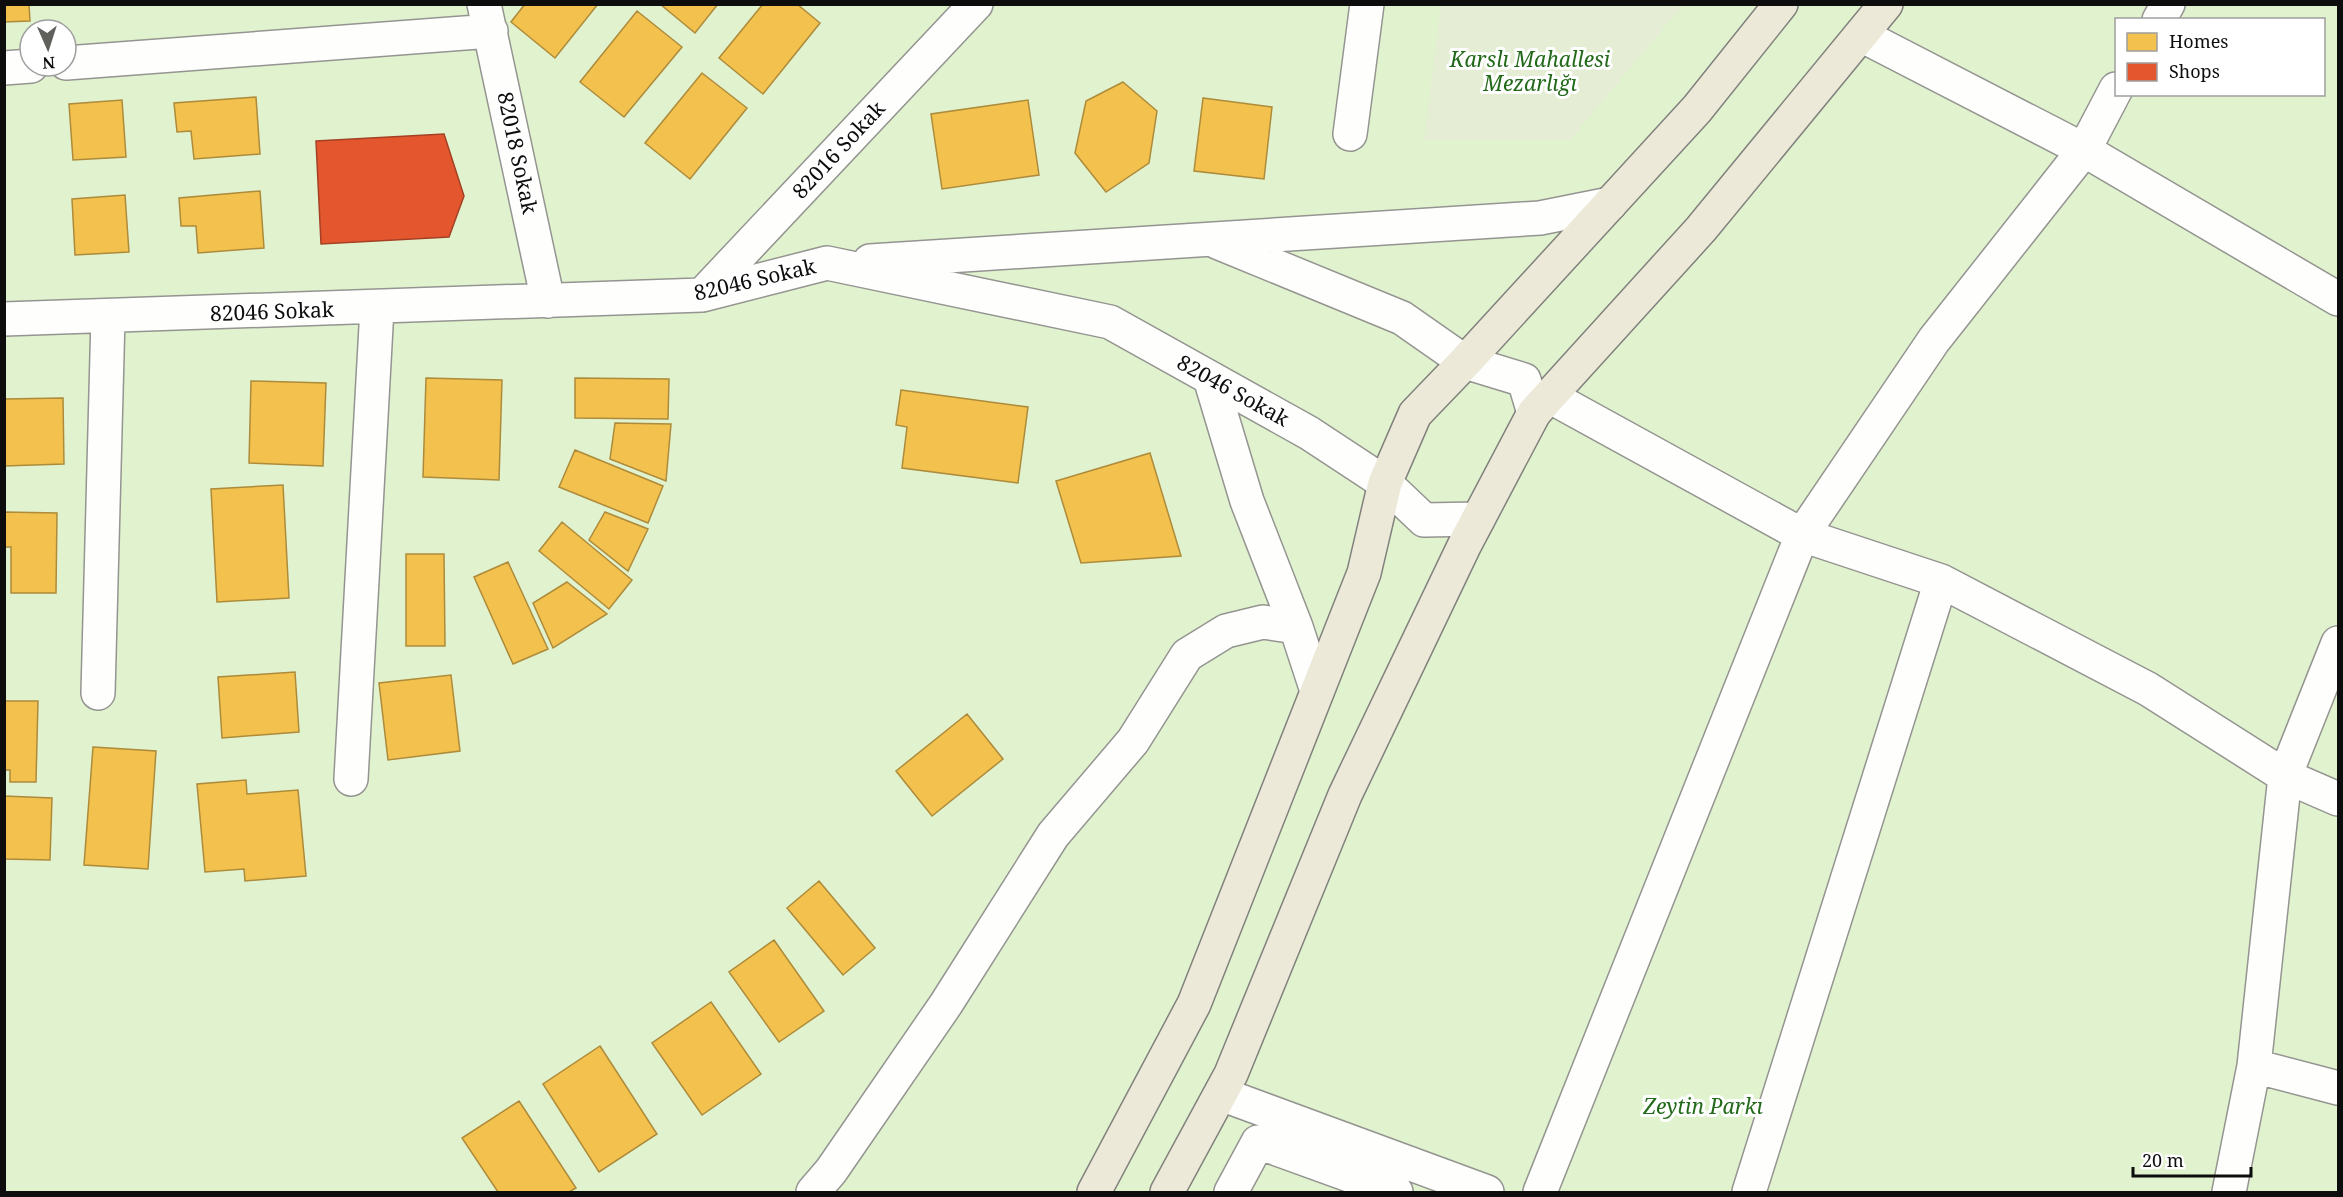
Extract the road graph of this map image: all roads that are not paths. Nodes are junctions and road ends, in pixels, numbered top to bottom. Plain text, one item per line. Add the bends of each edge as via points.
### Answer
1 (976, 4) edge
2 (1367, 4) edge
3 (1781, 4) edge
4 (1886, 4) edge
5 (2168, 4) edge
6 (487, 18) edge
7 (2159, 18) edge
8 (1861, 35) junction
9 (78, 62) edge
10 (2115, 91) edge
11 (1350, 134) dead end
12 (2084, 150) junction
13 (1610, 204) junction
14 (1211, 239) junction
15 (827, 263) junction
16 (702, 296) junction
17 (2338, 299) edge
18 (548, 301) junction
19 (378, 308) junction
20 (108, 317) junction
21 (5, 318) edge
22 (1465, 362) junction
23 (1210, 378) junction
24 (1542, 404) junction
25 (1385, 483) junction
26 (1478, 519) junction
27 (1802, 535) junction
28 (1941, 581) junction
29 (1296, 627) junction
30 (2338, 643) edge
31 (1317, 691) junction
32 (98, 693) dead end
33 (2285, 776) junction
34 (351, 779) dead end
35 (2338, 799) edge
36 (2254, 1066) junction
37 (2338, 1088) edge
38 (1221, 1094) junction
39 (813, 1192) edge
40 (1094, 1192) edge
41 (1167, 1192) edge
42 (1231, 1192) edge
43 (1396, 1192) edge
44 (1487, 1192) edge
45 (1540, 1192) edge
46 (1749, 1192) edge
47 (2229, 1192) edge

1 - 16 street, 82016 Sokak
2 - 11 street
3 - 13 main road via 1697,110
4 - 8 main road
5 - 7 street
6 - 9 street
6 - 18 street, 82018 Sokak
8 - 12 street
8 - 24 main road via 1701,229
10 - 12 street
12 - 17 street
12 - 27 street via 1934,340
13 - 14 street via 1540,218
13 - 22 main road
14 - 15 street
14 - 22 street via 1402,318
15 - 16 street, 82046 Sokak
15 - 23 street, 82046 Sokak via 1110,322
16 - 18 street, 82046 Sokak
18 - 19 street, 82046 Sokak
19 - 20 street, 82046 Sokak
19 - 34 street
20 - 21 street, 82046 Sokak
20 - 32 street
22 - 24 street via 1524,380
22 - 25 main road via 1414,414
23 - 25 street, 82046 Sokak via 1309,433
23 - 29 street via 1247,501
24 - 26 main road
24 - 27 street
25 - 26 street, 82046 Sokak via 1424,520
25 - 31 main road via 1364,573
26 - 38 main road via 1345,795
27 - 28 street
27 - 45 street
28 - 33 street via 2148,689
28 - 46 street
29 - 31 street
29 - 39 street via 1263,622 1226,631 1187,655 1133,741 1053,835 946,1004
30 - 33 street
31 - 40 main road via 1194,1004
33 - 35 street
33 - 36 street
36 - 37 street
36 - 47 street
38 - 41 main road
38 - 44 street
42 - 43 street via 1258,1142

